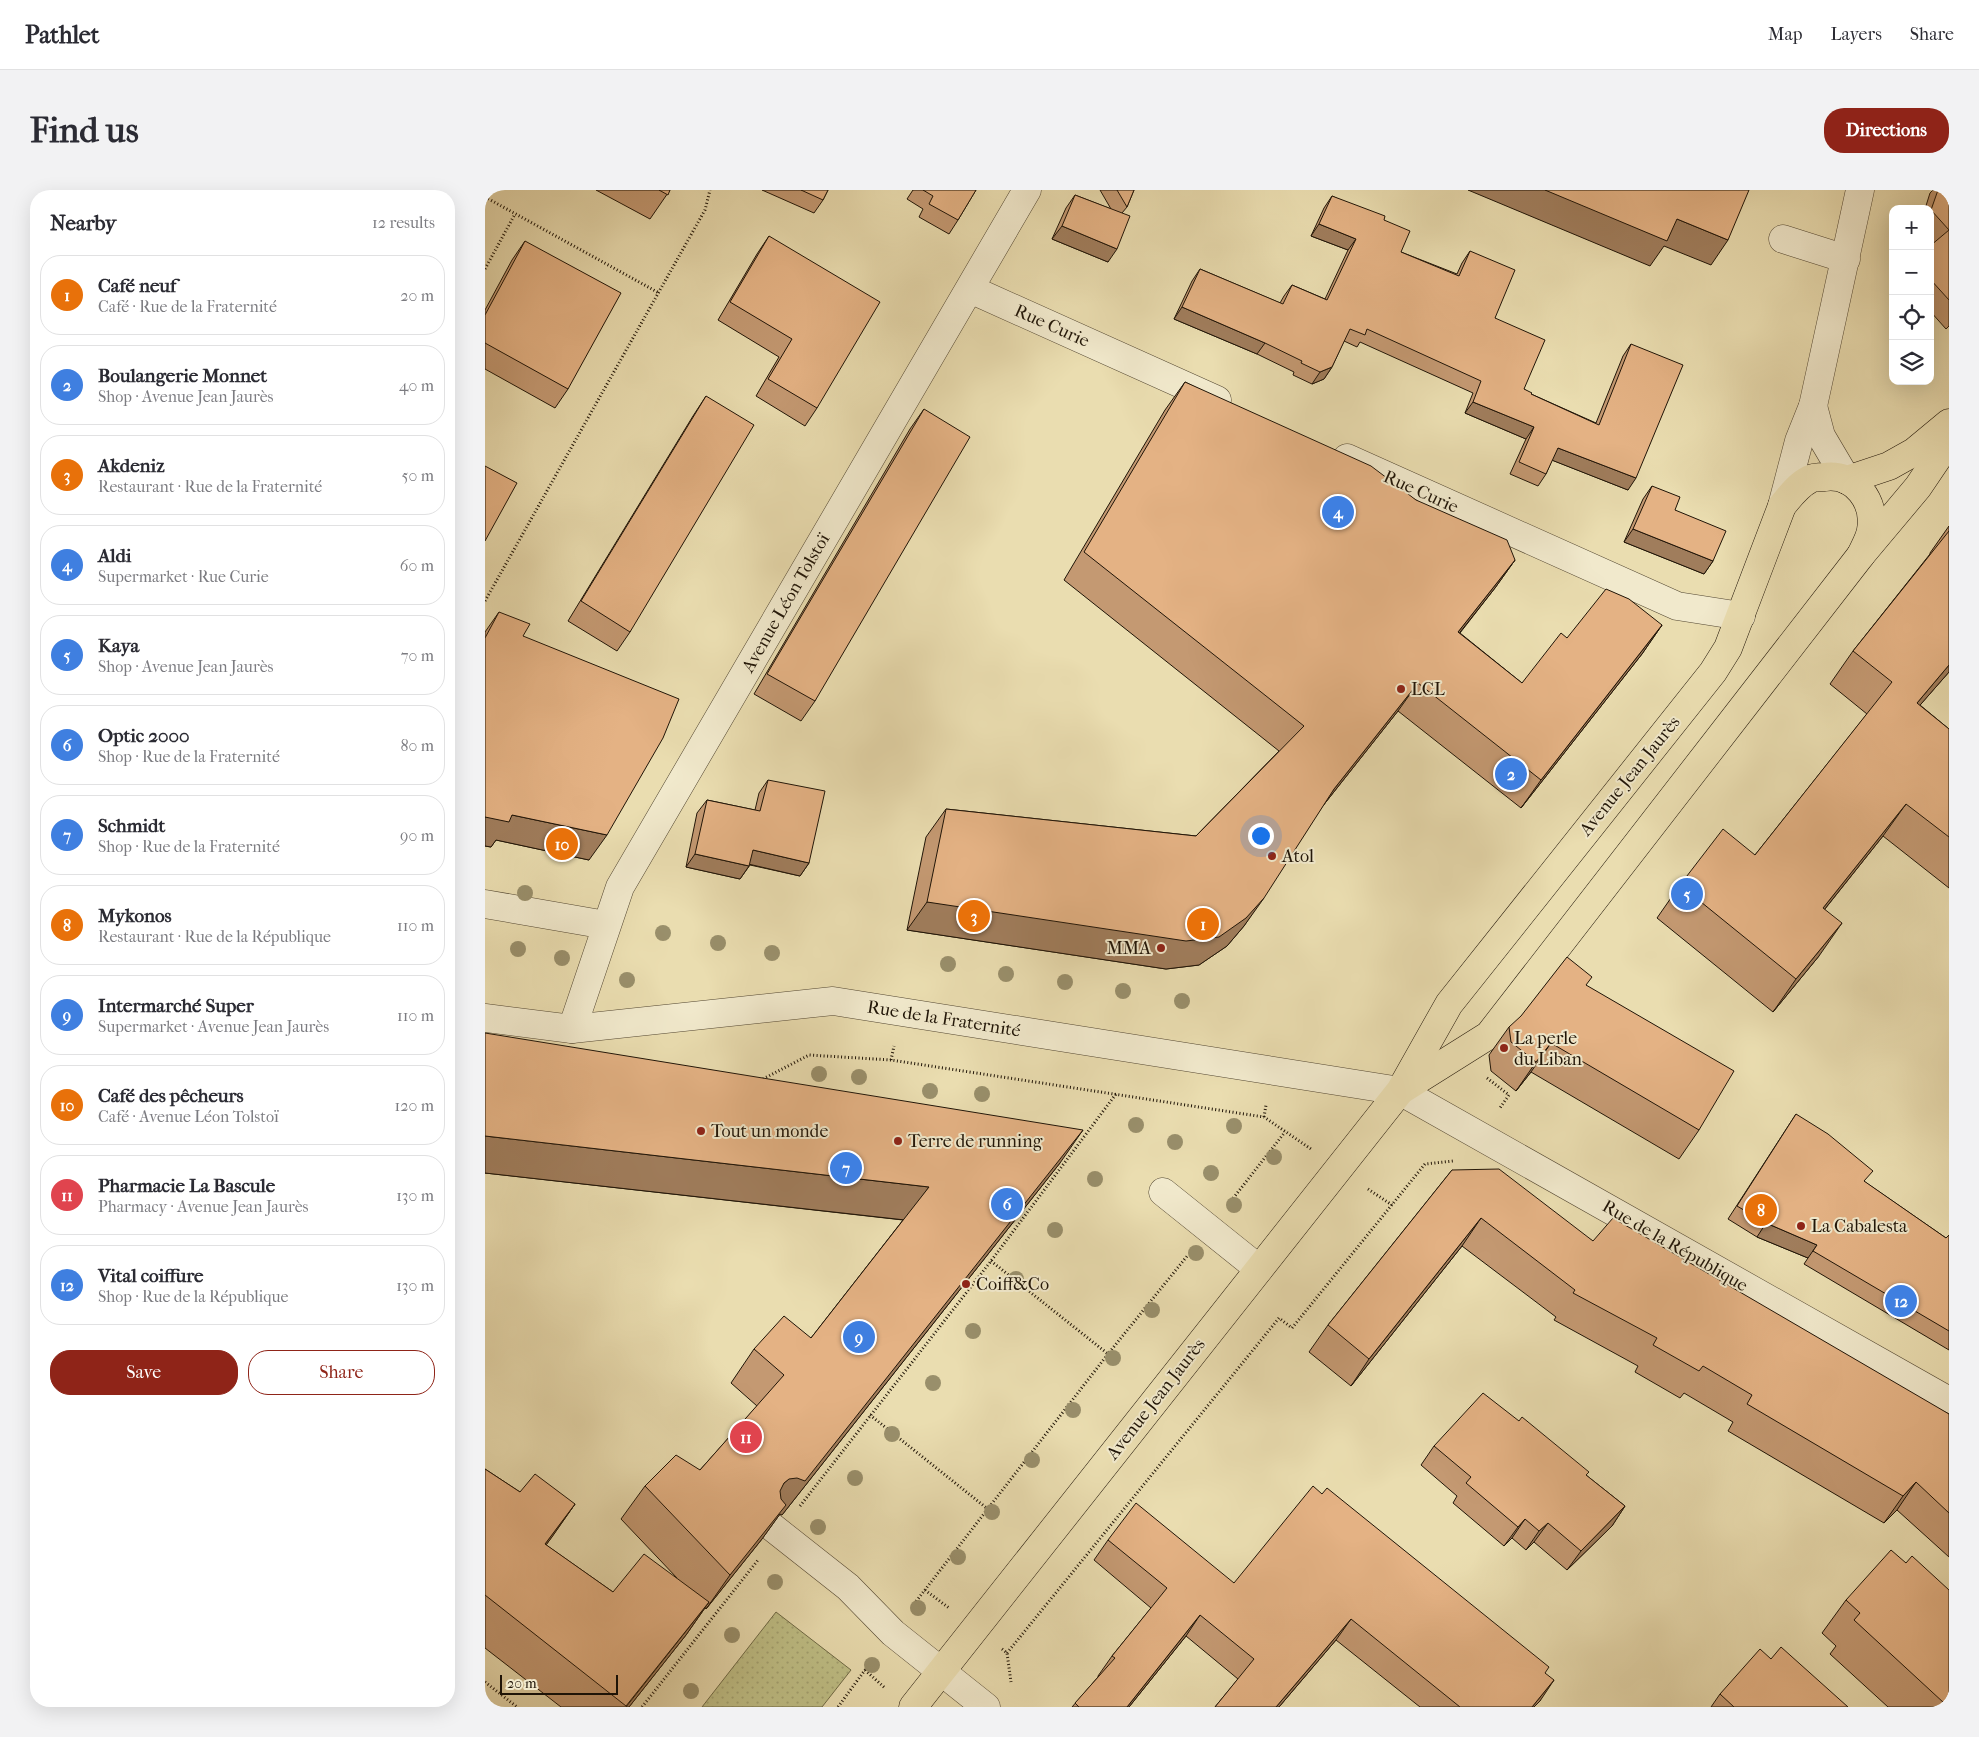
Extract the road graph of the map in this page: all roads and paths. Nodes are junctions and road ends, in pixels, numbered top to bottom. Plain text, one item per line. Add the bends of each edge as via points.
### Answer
1 (710, 190) edge
2 (1027, 190) edge
3 (1860, 190) edge
4 (485, 197) edge
5 (515, 214) junction
6 (1783, 239) dead end
7 (1846, 260) junction
8 (485, 269) edge
9 (969, 289) junction
10 (659, 293) junction
11 (1813, 406) junction
12 (1240, 410) edge
13 (1949, 423) edge
14 (1949, 441) edge
15 (1322, 447) edge
16 (1847, 480) junction
17 (1782, 506) junction
18 (1861, 555) junction
19 (485, 601) edge
20 (1741, 616) junction
21 (485, 904) edge
22 (606, 925) junction
23 (485, 1018) edge
24 (571, 1029) junction
25 (761, 1080) edge
26 (1400, 1091) junction
27 (1117, 1094) junction
28 (1509, 1095) dead end
29 (1264, 1117) dead end
30 (1285, 1132) dead end
31 (1483, 1138) junction
32 (1163, 1192) dead end
33 (1209, 1228) junction
34 (991, 1261) junction
35 (1259, 1269) junction
36 (1109, 1354) junction
37 (1949, 1401) edge
38 (870, 1416) junction
39 (989, 1510) junction
40 (775, 1530) junction
41 (893, 1633) junction
42 (1007, 1653) dead end
43 (941, 1670) junction
44 (485, 1682) edge
45 (517, 1707) edge
46 (642, 1707) edge
47 (838, 1707) edge
48 (913, 1707) edge
49 (986, 1707) edge

1 - 10 path via 705,210
2 - 9 street, Avenue Léon Tolstoï
3 - 7 street
4 - 5 path
5 - 8 path
5 - 10 path
6 - 7 street
7 - 11 street
9 - 12 street, Rue Curie
9 - 22 street, Avenue Léon Tolstoï via 619,887
10 - 19 path
11 - 16 street via 1821,436
11 - 17 street via 1799,441
13 - 16 main road, Avenue Jean Jaurès via 1914,452 1889,466
14 - 18 main road, Avenue Jean Jaurès via 1918,487
15 - 20 street, Rue Curie via 1677,606
16 - 17 main road, Avenue Jean Jaurès via 1831,476 1811,478 1797,488
16 - 18 main road, Avenue Jean Jaurès via 1861,490 1871,507 1871,531
17 - 20 main road, Avenue Jean Jaurès
18 - 26 main road, Avenue Jean Jaurès via 1489,1034
20 - 26 main road, Avenue Jean Jaurès via 1728,648 1713,672 1449,1004
21 - 22 street
22 - 24 street, Avenue Léon Tolstoï
23 - 24 street, Rue de la Fraternité
24 - 26 street, Rue de la Fraternité via 833,1001
25 - 27 path via 809,1055 891,1060
26 - 31 street, Rue de la République
26 - 35 main road, Avenue Jean Jaurès
27 - 29 path
27 - 34 path
28 - 31 path
30 - 33 path
31 - 37 street, Rue de la République
31 - 42 path via 1469,1160 1425,1164 1292,1328 1279,1318
32 - 33 street
33 - 35 street
33 - 36 path
34 - 36 path
34 - 38 path
35 - 43 main road, Avenue Jean Jaurès
36 - 39 path
38 - 39 path
38 - 40 path
39 - 41 path
40 - 41 street via 848,1587
40 - 46 path
41 - 43 street
41 - 47 path
43 - 48 main road, Avenue Jean Jaurès
43 - 49 street
44 - 45 path

